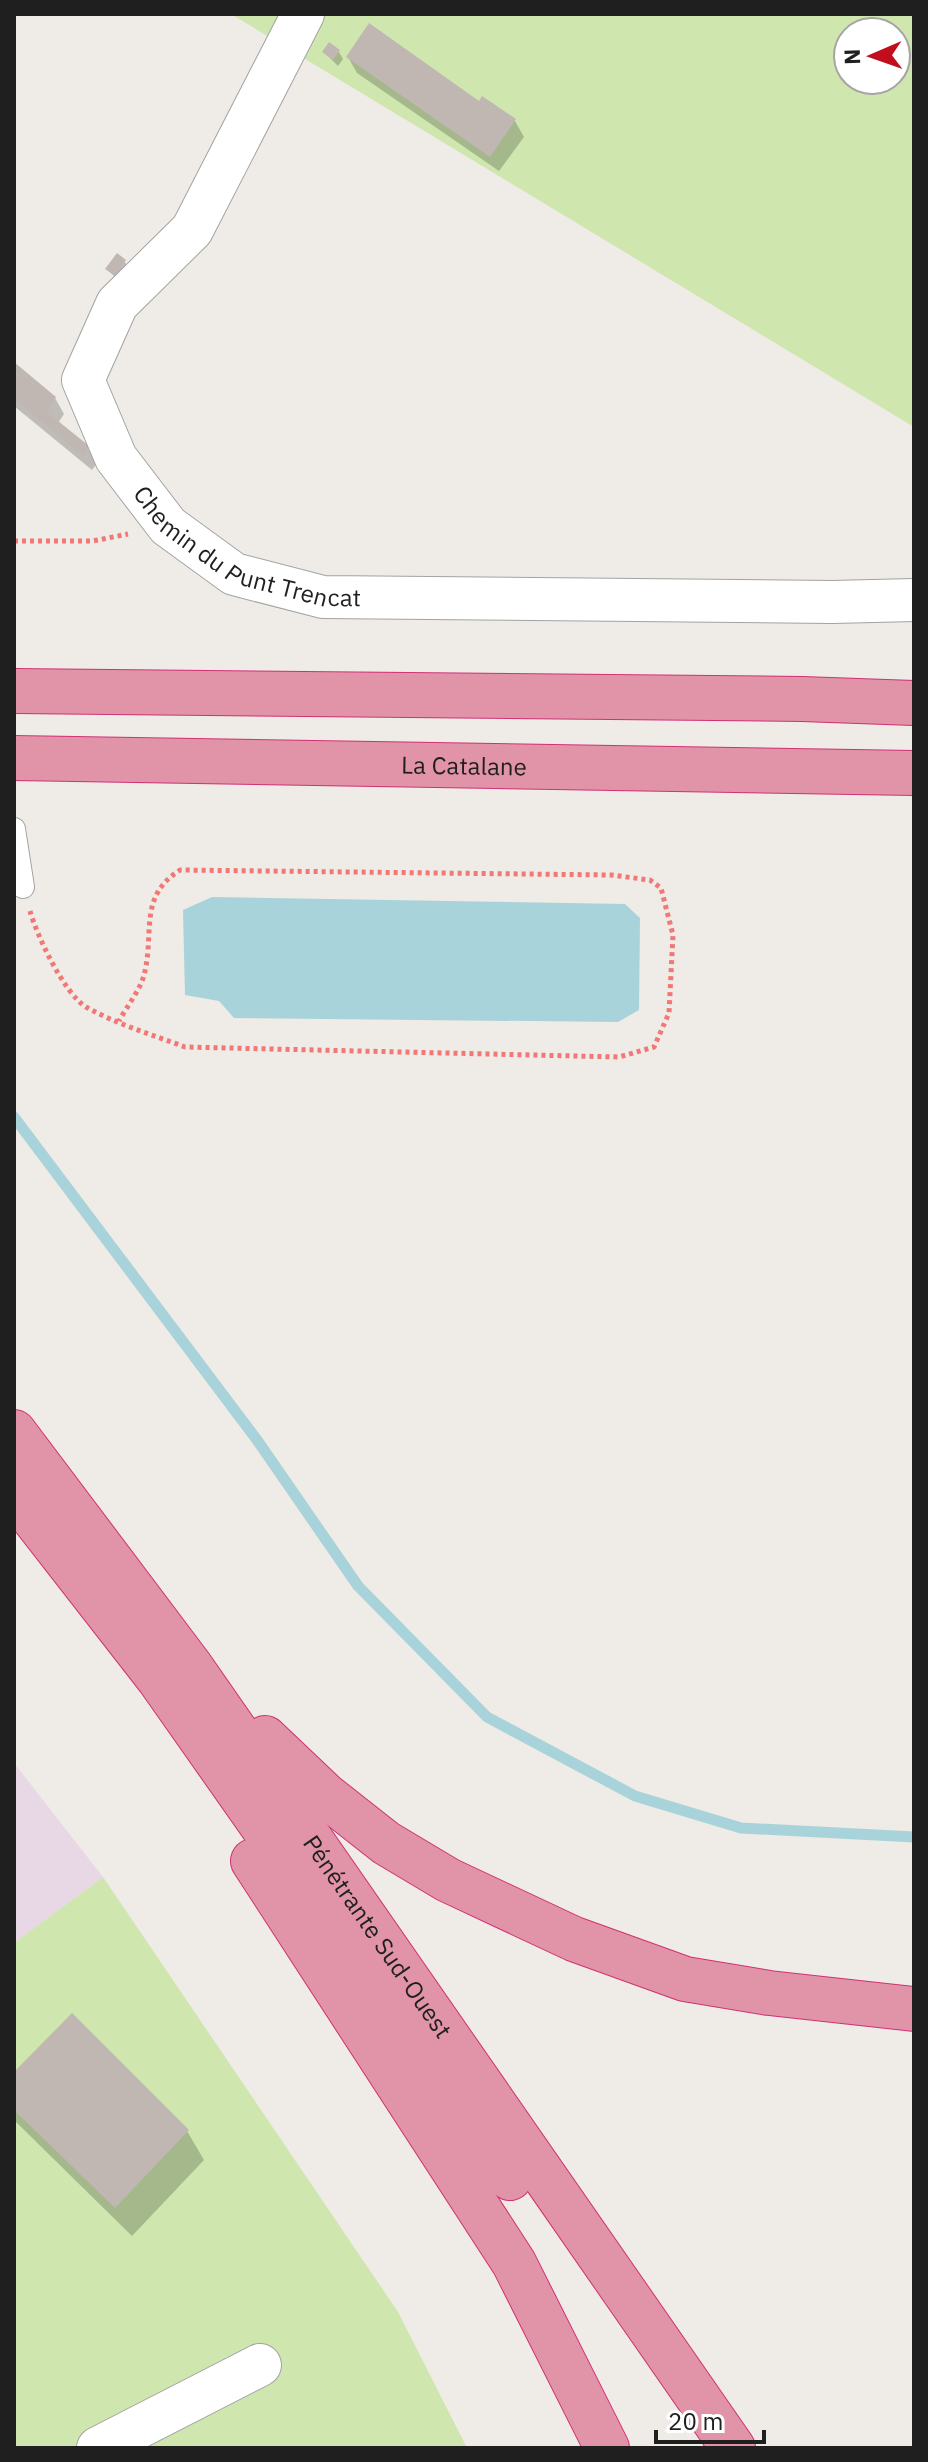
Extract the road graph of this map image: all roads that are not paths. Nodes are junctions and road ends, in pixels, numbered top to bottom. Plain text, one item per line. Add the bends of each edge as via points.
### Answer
1 (303, 14) edge
2 (914, 600) edge
3 (14, 691) edge
4 (914, 703) edge
5 (14, 758) edge
6 (914, 773) edge
7 (14, 829) edge
8 (23, 887) road end
9 (14, 1432) edge
10 (14, 1493) edge
11 (175, 1673) junction
12 (914, 2009) edge
13 (446, 2030) junction
14 (260, 2365) dead end
15 (98, 2448) edge
16 (607, 2448) edge
17 (700, 2448) edge
18 (733, 2448) edge
19 (756, 2448) edge

1 - 2 street, Chemin du Punt Trencat via 192,230 117,304 83,380 116,458 168,526 234,574 323,597
3 - 4 highway
5 - 6 highway, La Catalane
7 - 8 lane
9 - 11 highway, Pénétrante Sud-Ouest
10 - 11 highway, Pénétrante Sud-Ouest
11 - 12 highway via 386,1843 520,1917 685,1979
11 - 13 highway, Pénétrante Sud-Ouest
11 - 16 highway via 196,1773 514,2263
11 - 17 highway, Pénétrante Sud-Ouest
13 - 18 highway, Pénétrante Sud-Ouest
13 - 19 highway
14 - 15 street

